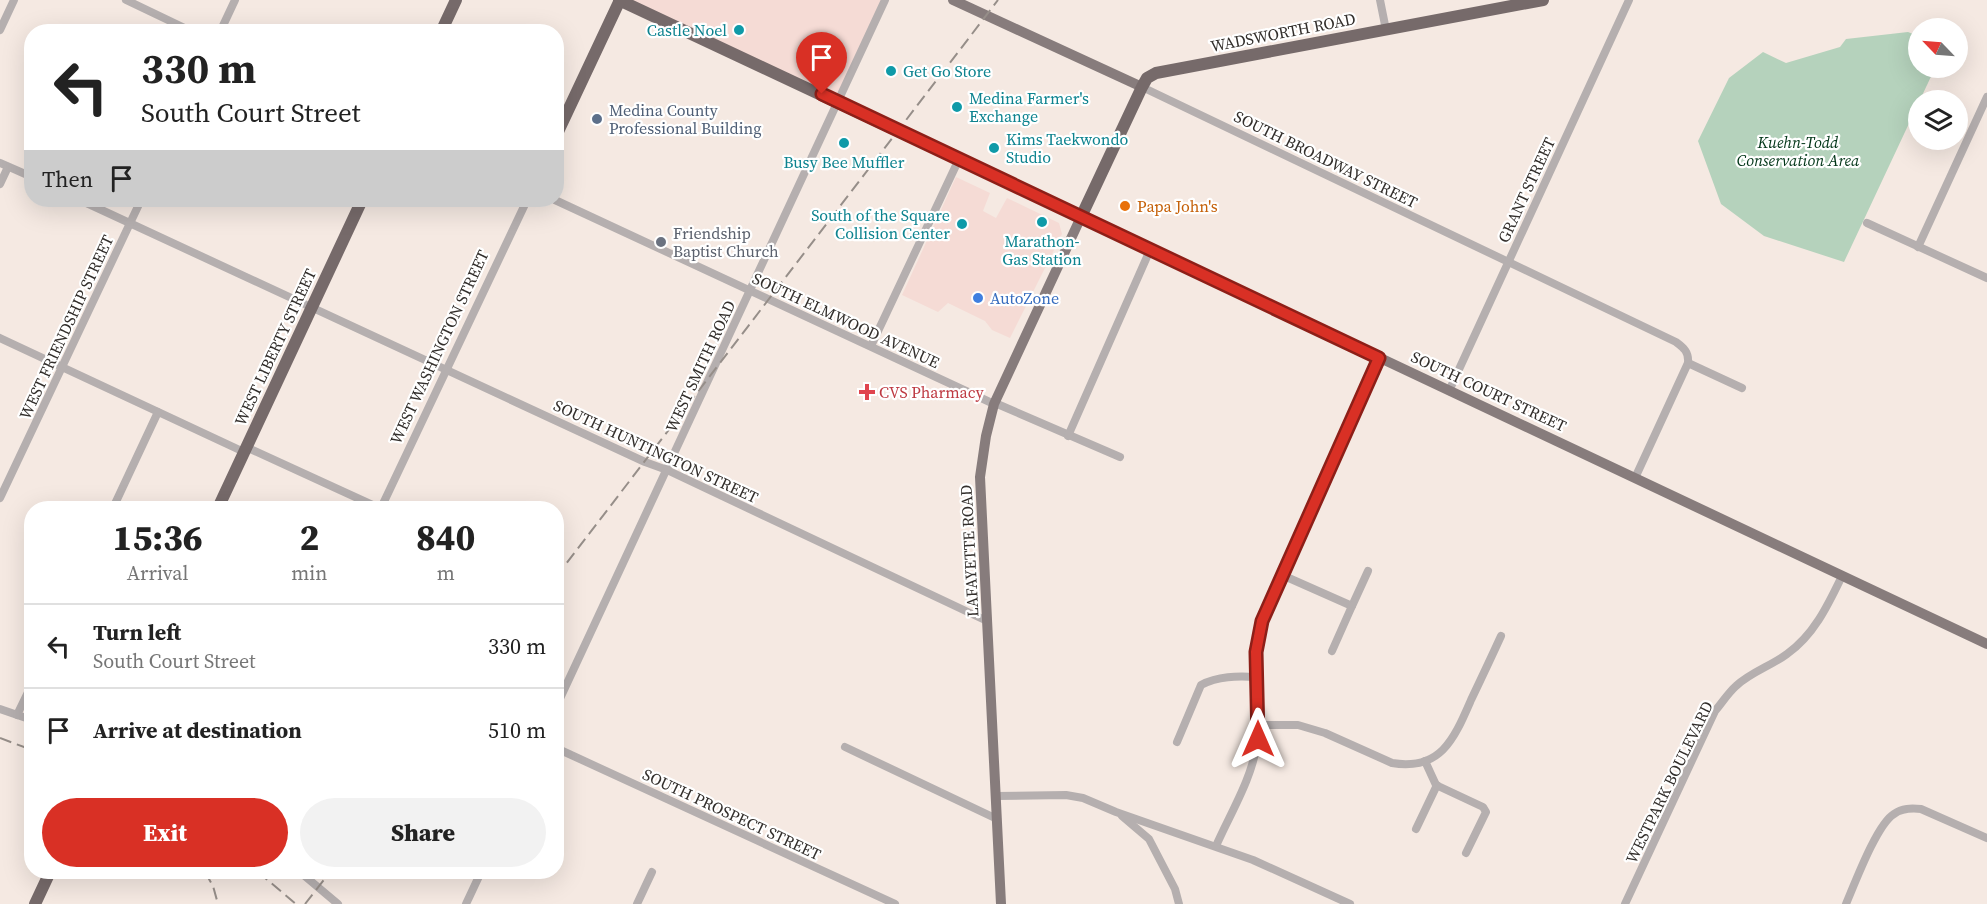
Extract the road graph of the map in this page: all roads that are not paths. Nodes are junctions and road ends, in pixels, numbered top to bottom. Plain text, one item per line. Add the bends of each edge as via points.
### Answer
1 (14, 0) edge
2 (126, 0) edge
3 (235, 0) edge
4 (456, 0) edge
5 (619, 0) edge
6 (885, 0) edge
7 (953, 0) edge
8 (1380, 0) edge
9 (1543, 0) edge
10 (1629, 0) edge
11 (177, 24) edge
12 (224, 24) edge
13 (445, 24) edge
14 (0, 30) edge
15 (1386, 30) junction
16 (1142, 87) junction
17 (1987, 97) edge
18 (838, 102) junction
19 (564, 119) edge
20 (959, 159) junction
21 (4, 165) edge
22 (24, 174) edge
23 (0, 184) edge
24 (564, 204) edge
25 (95, 207) edge
26 (138, 207) edge
27 (359, 207) edge
28 (524, 207) edge
29 (1081, 217) junction
30 (130, 223) junction
31 (1866, 223) dead end
32 (1918, 247) junction
33 (1150, 250) junction
34 (1508, 262) junction
35 (1987, 278) edge
36 (751, 290) junction
37 (312, 308) junction
38 (0, 338) edge
39 (871, 346) junction
40 (1379, 358) junction
41 (1688, 363) junction
42 (62, 367) junction
43 (447, 369) junction
44 (1742, 388) dead end
45 (1449, 391) junction
46 (995, 404) junction
47 (158, 412) junction
48 (1068, 436) junction
49 (245, 450) junction
50 (1120, 457) dead end
51 (667, 470) junction
52 (1635, 478) junction
53 (0, 498) edge
54 (116, 501) edge
55 (221, 501) edge
56 (364, 501) edge
57 (383, 501) edge
58 (1368, 571) dead end
59 (1282, 575) junction
60 (1842, 576) junction
61 (1352, 606) junction
62 (987, 621) junction
63 (1501, 636) dead end
64 (1987, 644) edge
65 (1332, 651) dead end
66 (1256, 676) junction
67 (564, 689) edge
68 (24, 701) edge
69 (0, 709) edge
70 (17, 715) junction
71 (24, 717) edge
72 (1258, 725) junction
73 (1177, 742) dead end
74 (845, 747) dead end
75 (564, 752) edge
76 (1425, 762) junction
77 (1437, 785) junction
78 (996, 796) junction
79 (1116, 812) junction
80 (997, 819) junction
81 (1416, 829) dead end
82 (1987, 838) edge
83 (1215, 846) junction
84 (1466, 853) dead end
85 (652, 872) dead end
86 (47, 879) edge
87 (308, 879) edge
88 (478, 879) edge
89 (35, 904) edge
90 (338, 904) edge
91 (466, 904) edge
92 (637, 904) edge
93 (895, 904) edge
94 (1001, 904) edge
95 (1179, 904) edge
96 (1350, 904) edge
97 (1625, 904) edge
98 (1846, 904) edge

1 - 14 street
2 - 11 street
3 - 12 street
4 - 13 highway
5 - 18 highway, SOUTH COURT STREET
5 - 19 highway
6 - 18 street, WEST SMITH ROAD
7 - 16 main road, SOUTH BROADWAY STREET
8 - 15 street
9 - 15 highway, WADSWORTH ROAD
10 - 34 street, GRANT STREET
15 - 16 highway, WADSWORTH ROAD via 1156,73
16 - 29 highway
16 - 34 street, SOUTH BROADWAY STREET
17 - 32 street
18 - 20 highway, SOUTH COURT STREET
18 - 36 street, WEST SMITH ROAD
20 - 29 highway, SOUTH COURT STREET
20 - 39 street
21 - 22 street
21 - 23 street
24 - 36 street, SOUTH ELMWOOD AVENUE
25 - 30 street, SOUTH HUNTINGTON STREET
26 - 30 street, WEST FRIENDSHIP STREET
27 - 37 highway, WEST LIBERTY STREET
28 - 43 street, WEST WASHINGTON STREET
29 - 33 main road, SOUTH COURT STREET
29 - 46 main road, LAFAYETTE ROAD
30 - 37 street, SOUTH HUNTINGTON STREET
30 - 42 street, WEST FRIENDSHIP STREET
31 - 32 street
32 - 35 street
33 - 40 main road, SOUTH COURT STREET
33 - 48 street
34 - 41 street, SOUTH BROADWAY STREET via 1676,342 1689,356
34 - 45 street, GRANT STREET
36 - 39 street, SOUTH ELMWOOD AVENUE
36 - 51 street, WEST SMITH ROAD
37 - 43 street, SOUTH HUNTINGTON STREET
37 - 49 highway, WEST LIBERTY STREET
38 - 42 street
39 - 46 street, SOUTH ELMWOOD AVENUE
40 - 45 main road, SOUTH COURT STREET
40 - 59 street
41 - 44 street
41 - 52 street
42 - 47 street
42 - 53 street, WEST FRIENDSHIP STREET
43 - 51 street, SOUTH HUNTINGTON STREET
43 - 57 street, WEST WASHINGTON STREET
45 - 52 main road, SOUTH COURT STREET
46 - 48 street, SOUTH ELMWOOD AVENUE
46 - 62 main road, LAFAYETTE ROAD via 980,477
47 - 49 street
47 - 54 street
48 - 50 street, SOUTH ELMWOOD AVENUE
49 - 55 highway, WEST LIBERTY STREET
49 - 56 street
51 - 62 street, SOUTH HUNTINGTON STREET
51 - 67 street, WEST SMITH ROAD
52 - 60 main road, SOUTH COURT STREET
58 - 61 street
59 - 61 street
59 - 66 street via 1258,635
60 - 64 main road, SOUTH COURT STREET
60 - 97 street, WESTPARK BOULEVARD via 1826,611 1807,635 1787,654 1735,686 1715,711
61 - 65 street
62 - 78 main road, LAFAYETTE ROAD
63 - 76 street via 1454,737 1441,753
66 - 72 street
66 - 73 street via 1231,676 1201,685
68 - 70 street
69 - 70 street
70 - 71 street
72 - 76 street via 1298,725 1392,763
72 - 83 street via 1252,765
74 - 80 street
75 - 93 street, SOUTH PROSPECT STREET
76 - 77 street
77 - 81 street
77 - 84 street via 1486,812
78 - 79 street via 1066,795
78 - 80 main road, LAFAYETTE ROAD
79 - 83 street
79 - 95 street via 1149,839
80 - 94 main road, LAFAYETTE ROAD
82 - 98 street via 1921,809 1895,813 1882,825
83 - 96 street
85 - 92 street
86 - 89 highway
87 - 90 street
88 - 91 street

